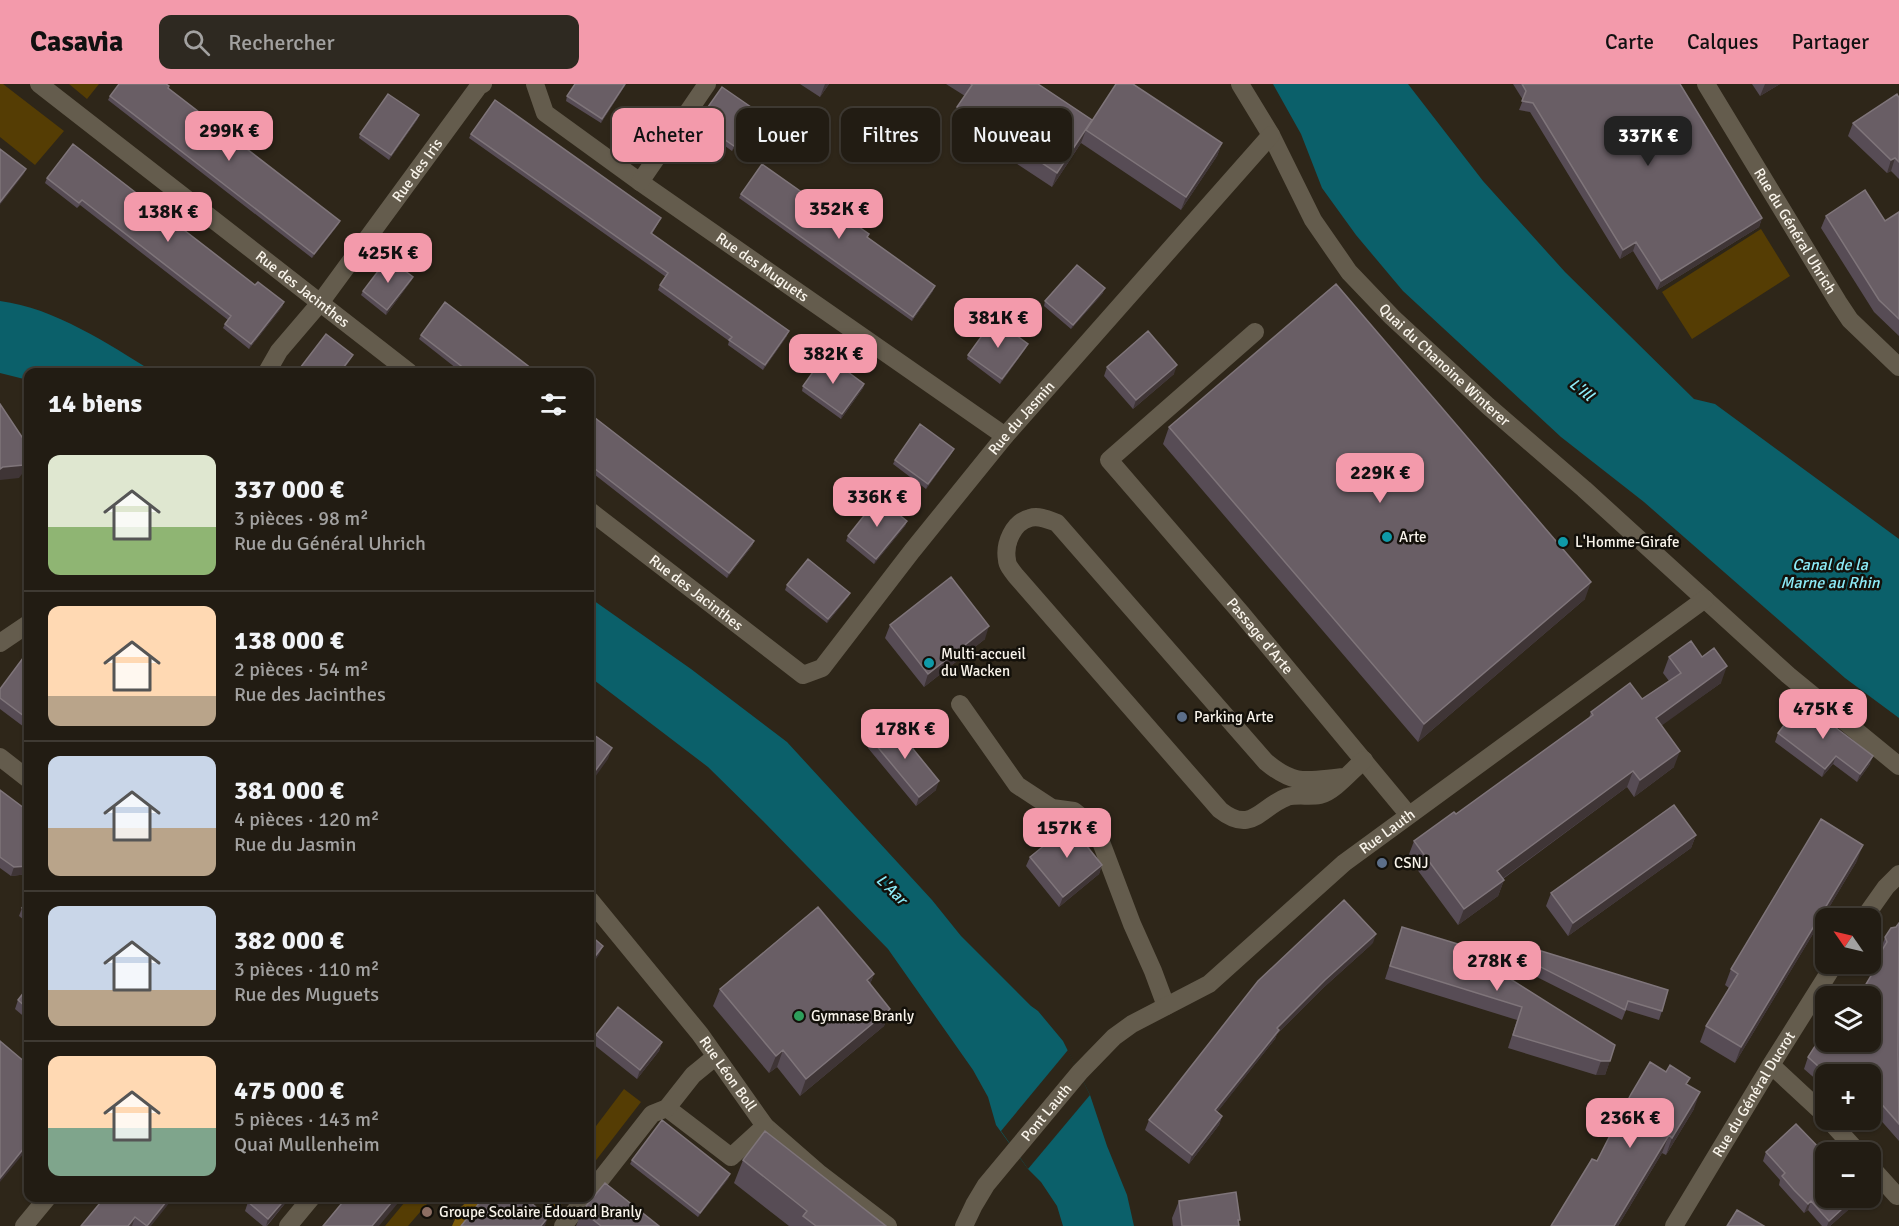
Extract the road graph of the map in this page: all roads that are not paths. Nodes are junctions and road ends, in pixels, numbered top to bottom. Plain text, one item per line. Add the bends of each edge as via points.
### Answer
1 (39, 84) edge
2 (483, 84) edge
3 (535, 84) edge
4 (707, 84) edge
5 (1240, 84) edge
6 (1706, 84) edge
7 (1271, 135) junction
8 (640, 182) junction
9 (320, 303) junction
10 (1255, 332) dead end
11 (1899, 367) edge
12 (269, 368) edge
13 (404, 368) edge
14 (1005, 436) junction
15 (594, 514) edge
16 (1705, 599) junction
17 (24, 627) edge
18 (0, 643) edge
19 (803, 675) joint
20 (960, 704) dead end
21 (0, 757) edge
22 (1364, 760) junction
23 (1899, 766) edge
24 (24, 775) edge
25 (1344, 777) junction
26 (1408, 814) junction
27 (1899, 874) edge
28 (594, 905) edge
29 (1870, 908) edge
30 (1828, 974) edge
31 (1166, 1006) junction
32 (715, 1057) junction
33 (1771, 1065) junction
34 (1080, 1072) joint
35 (1815, 1107) edge
36 (667, 1108) junction
37 (765, 1126) junction
38 (1838, 1130) edge
39 (1849, 1142) edge
40 (1881, 1178) edge
41 (594, 1188) edge
42 (1897, 1196) dead end
43 (44, 1202) edge
44 (308, 1202) edge
45 (582, 1202) edge
46 (24, 1226) edge
47 (288, 1226) edge
48 (563, 1226) edge
49 (888, 1226) edge
50 (964, 1226) edge
51 (1674, 1226) edge

1 - 9 street, Rue des Jacinthes
2 - 9 street, Rue des Iris
3 - 8 street, Rue des Muguets via 545,112
4 - 8 street
5 - 7 street, Quai du Chanoine Winterer
6 - 11 street, Rue du Général Uhrich via 1844,311
7 - 14 street, Rue du Jasmin
7 - 16 street, Quai du Chanoine Winterer via 1313,220 1349,272 1479,398
8 - 14 street, Rue des Muguets
9 - 12 street, Rue des Iris
9 - 13 street, Rue des Jacinthes
10 - 22 street, Passage d'Arte via 1109,460
14 - 19 street, Rue du Jasmin via 822,668
15 - 19 street, Rue des Jacinthes
16 - 23 street, Quai du Chanoine Winterer via 1788,675
16 - 26 street, Rue Lauth
17 - 18 street
20 - 31 street via 1017,785 1053,808 1074,811 1090,824 1101,842
21 - 24 street
22 - 25 street
22 - 26 street, Passage d'Arte
25 - 25 street via 1304,781 1284,776 1266,762 1057,523 1029,518 1013,529 1006,562 1016,576 1229,817 1258,817 1287,797 1321,795 1332,790
26 - 31 street, Rue Lauth via 1344,863 1209,984
27 - 29 street
28 - 32 street, Rue Léon Boll
30 - 33 street, Rue du Général Ducrot
31 - 34 street, Rue Lauth via 1114,1037
32 - 36 street via 693,1075
32 - 37 street, Rue Léon Boll
33 - 35 street
33 - 51 street, Rue du Général Ducrot
34 - 50 street, Pont Lauth via 986,1185
36 - 37 street via 730,1157
36 - 41 street via 652,1114
37 - 49 street, Rue Léon Boll
38 - 39 street
40 - 42 street
43 - 46 street
44 - 47 street
45 - 48 street

